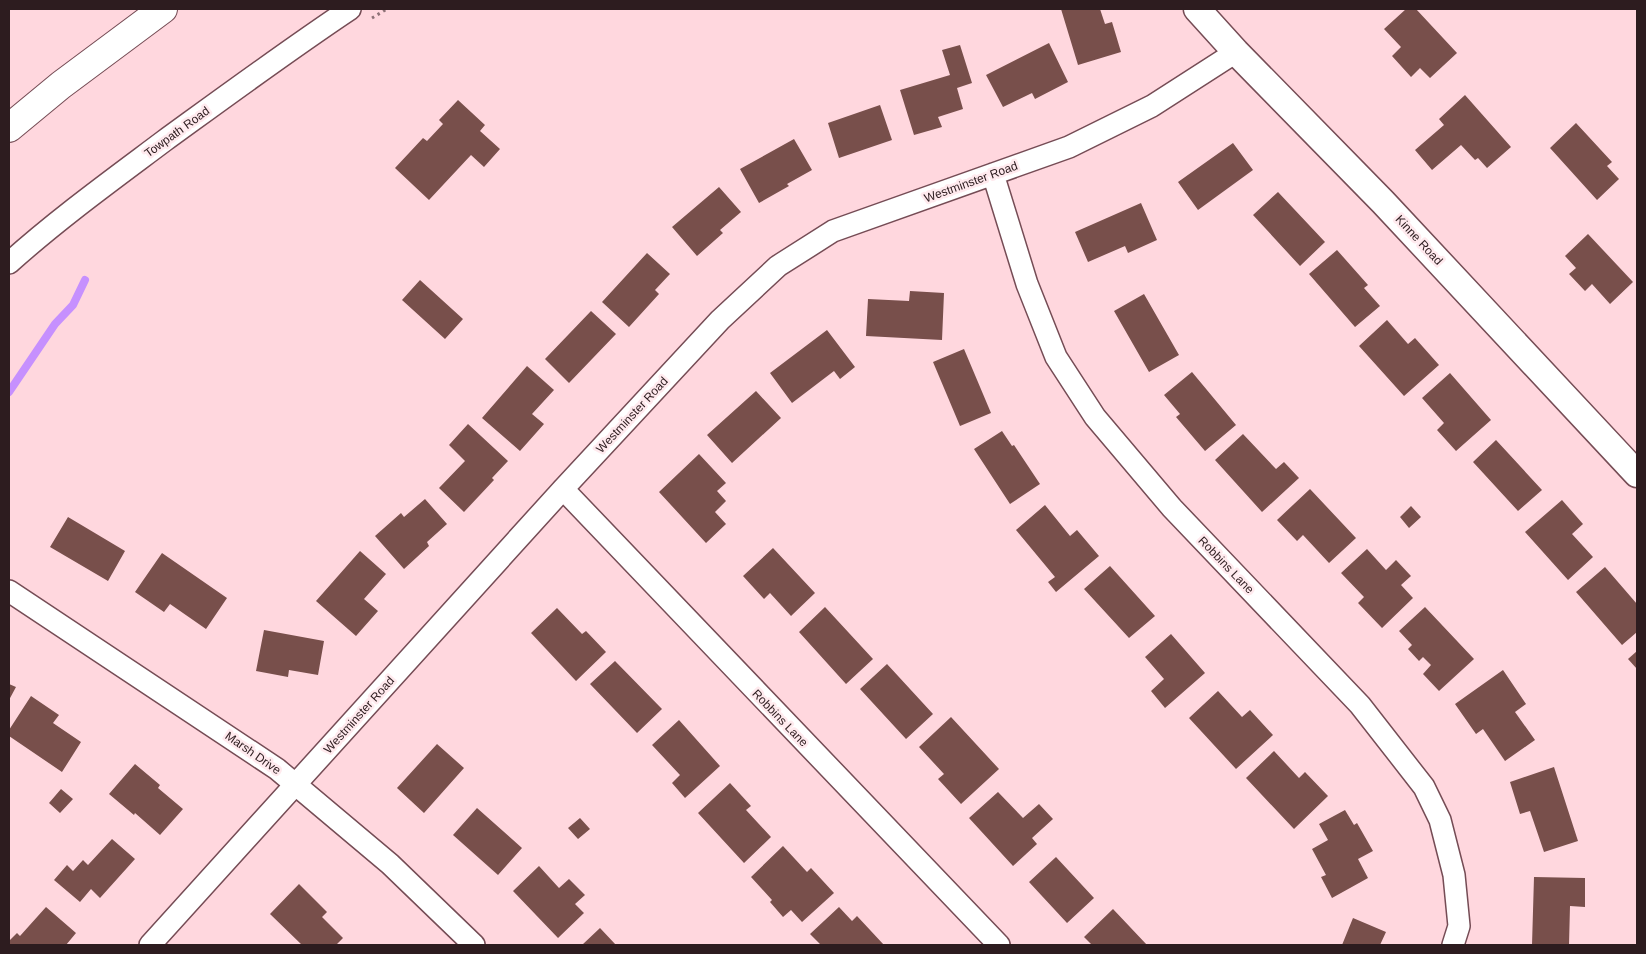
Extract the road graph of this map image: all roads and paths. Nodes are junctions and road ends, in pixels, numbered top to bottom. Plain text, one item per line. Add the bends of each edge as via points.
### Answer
1 (163, 9) edge
2 (350, 9) edge
3 (1197, 9) edge
4 (1236, 52) junction
5 (9, 128) edge
6 (994, 174) junction
7 (9, 263) edge
8 (1637, 474) edge
9 (563, 489) junction
10 (9, 591) edge
11 (296, 785) junction
12 (150, 945) edge
13 (474, 945) edge
14 (999, 945) edge
15 (1453, 945) edge

1 - 5 highway
2 - 7 street, Towpath Road via 128,168
3 - 4 street, Kinne Road
4 - 6 street, Westminster Road via 1152,106 1069,147
4 - 8 street, Kinne Road via 1384,202
6 - 9 street, Westminster Road via 833,231 778,266 720,320
6 - 15 street, Robbins Lane via 1027,284 1056,357 1095,417 1172,508 1360,705 1424,787 1440,820 1454,875 1459,926
9 - 11 street, Westminster Road
9 - 14 street, Robbins Lane
10 - 11 street, Marsh Drive via 278,768
11 - 12 street, Westminster Road
11 - 13 street, Marsh Drive via 390,864

